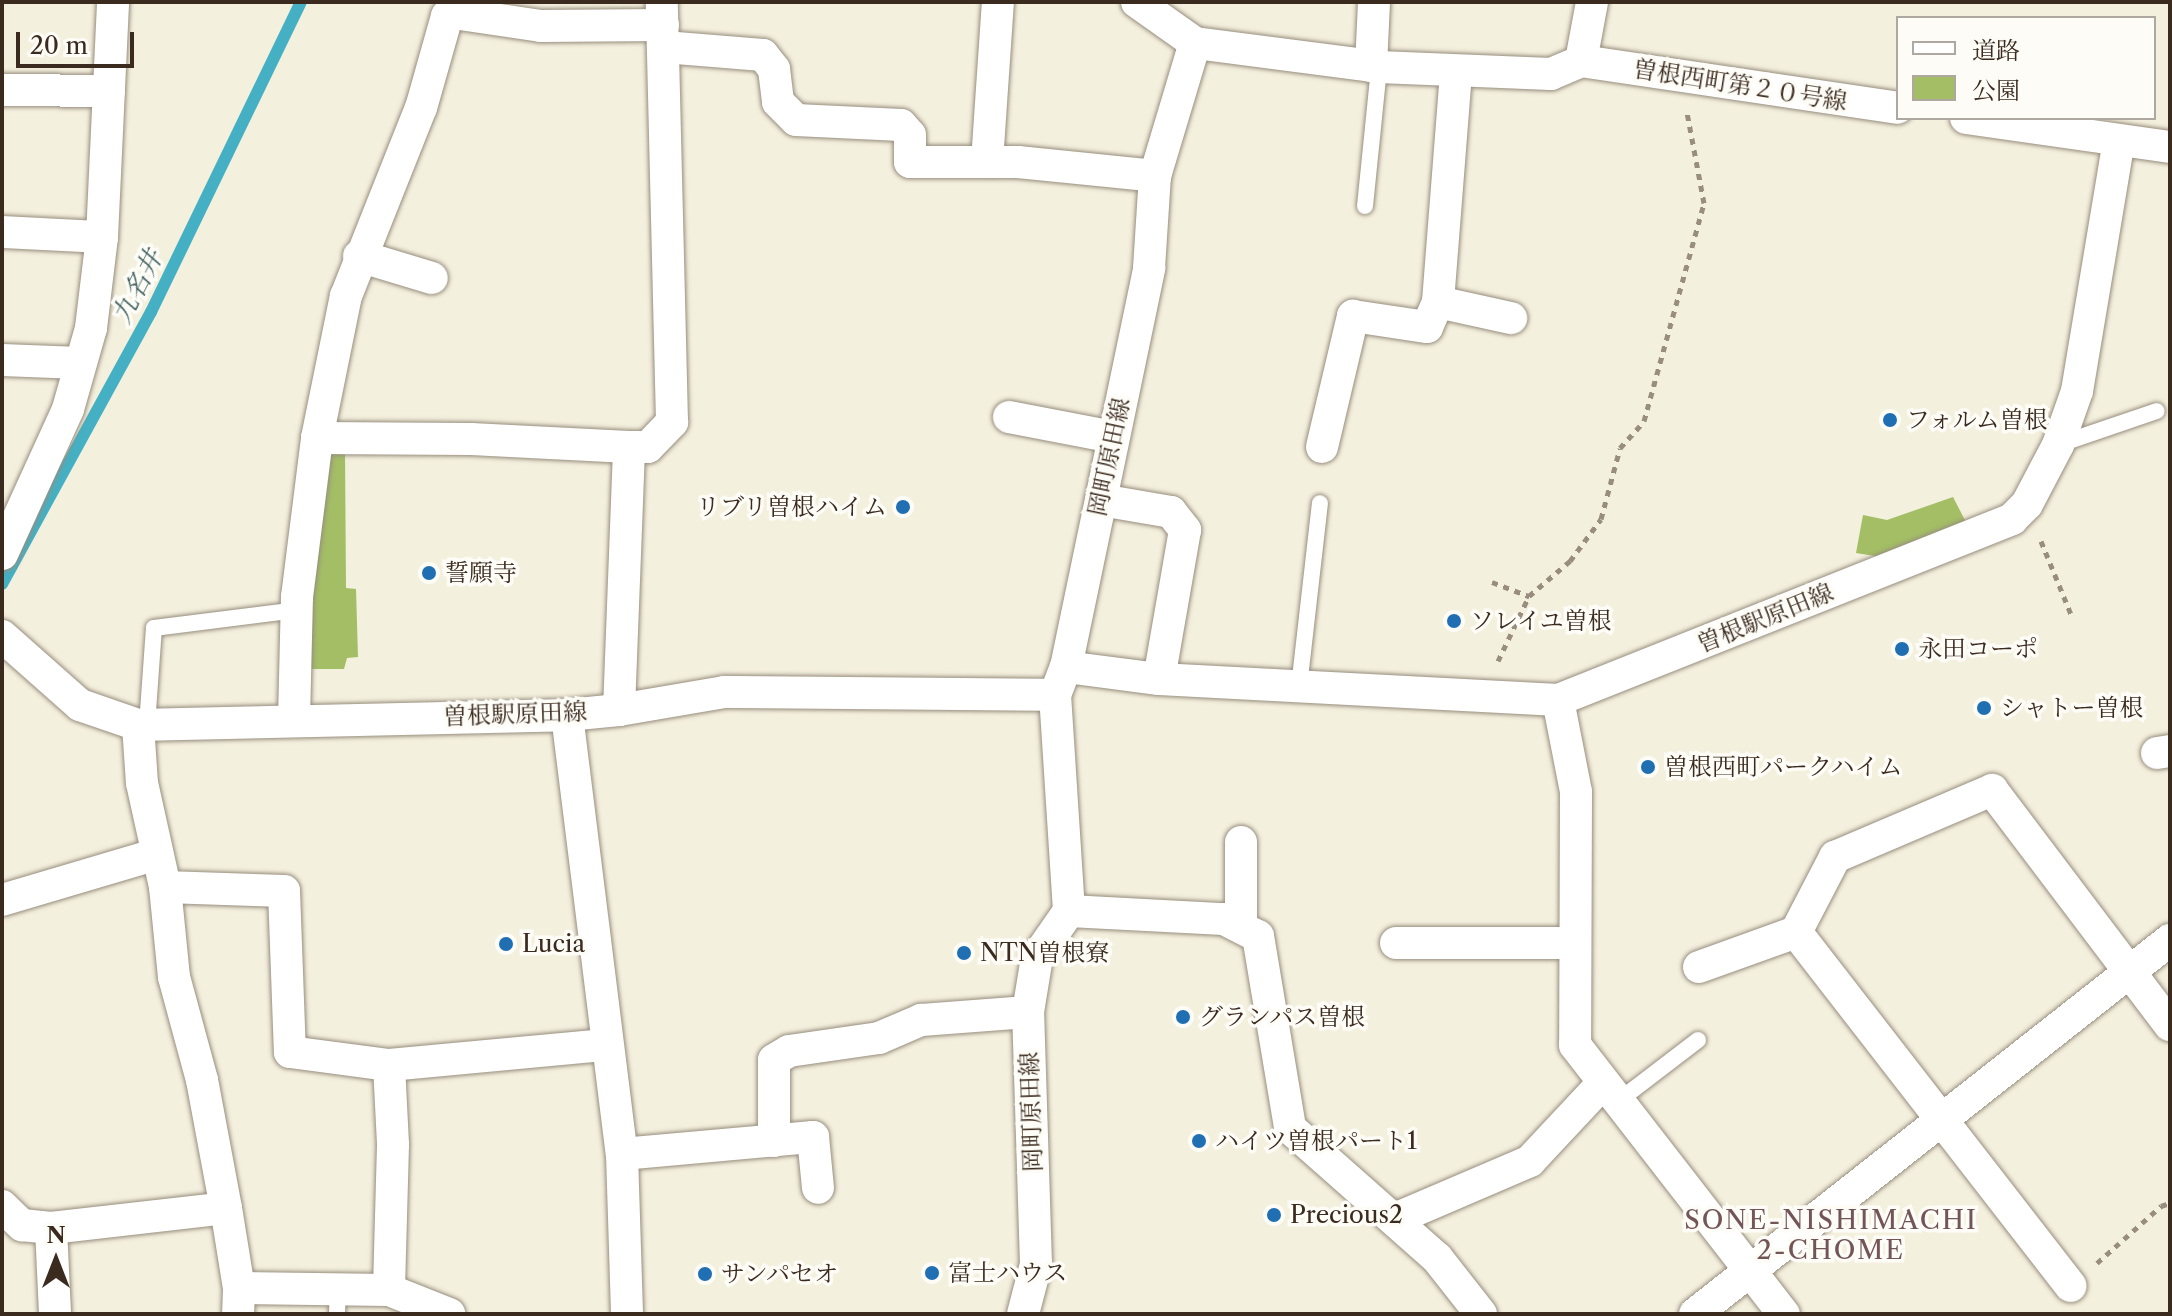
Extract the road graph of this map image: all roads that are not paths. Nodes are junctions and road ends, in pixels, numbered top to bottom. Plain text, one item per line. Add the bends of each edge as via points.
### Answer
1 (113, 2) edge
2 (998, 2) edge
3 (1137, 2) edge
4 (1374, 2) edge
5 (1592, 2) edge
6 (453, 8) edge
7 (663, 25) edge
8 (1195, 43) junction
9 (1581, 61) junction
10 (1375, 66) junction
11 (1456, 73) junction
12 (2, 90) edge
13 (109, 91) junction
14 (1896, 108) edge
15 (1980, 120) edge
16 (2119, 140) junction
17 (2170, 147) edge
18 (987, 162) junction
19 (1155, 176) junction
20 (1365, 206) dead end
21 (2, 232) edge
22 (102, 237) junction
23 (359, 256) junction
24 (432, 278) dead end
25 (1438, 302) junction
26 (1511, 318) dead end
27 (2, 360) edge
28 (80, 363) junction
29 (2157, 411) dead end
30 (1009, 417) dead end
31 (1113, 437) junction
32 (317, 438) junction
33 (2058, 445) junction
34 (629, 447) junction
35 (1322, 447) dead end
36 (1101, 500) junction
37 (1320, 503) dead end
38 (2, 554) edge
39 (296, 610) junction
40 (2, 636) edge
41 (1159, 679) junction
42 (1060, 681) junction
43 (1299, 687) junction
44 (1558, 700) junction
45 (619, 710) junction
46 (567, 715) junction
47 (294, 719) junction
48 (143, 725) junction
49 (1241, 842) dead end
50 (157, 854) junction
51 (165, 887) junction
52 (2, 900) edge
53 (1069, 911) junction
54 (1241, 925) junction
55 (1796, 932) junction
56 (2170, 940) edge
57 (1396, 943) dead end
58 (1574, 943) junction
59 (1699, 967) dead end
60 (2128, 973) junction
61 (1028, 1012) junction
62 (2170, 1025) edge
63 (1698, 1040) dead end
64 (606, 1045) junction
65 (389, 1065) junction
66 (1610, 1092) junction
67 (1940, 1121) junction
68 (774, 1141) junction
69 (622, 1154) junction
70 (818, 1188) dead end
71 (2, 1206) edge
72 (226, 1208) junction
73 (1395, 1219) junction
74 (51, 1228) junction
75 (1750, 1271) junction
76 (2071, 1286) road end
77 (389, 1290) junction
78 (238, 1301) edge
79 (337, 1302) edge
80 (55, 1314) edge
81 (449, 1314) edge
82 (627, 1314) edge
83 (1023, 1314) edge
84 (1481, 1314) edge
85 (1695, 1314) edge
86 (1784, 1314) edge

1 - 13 street
2 - 18 street
3 - 8 street
4 - 10 street
5 - 9 street
6 - 7 street via 541,26
6 - 23 street via 421,108
7 - 18 street via 763,55 774,69 778,102 796,120 901,125 910,135 910,162
7 - 34 street via 672,422 648,447
8 - 10 street
8 - 19 street, 岡町原田線
9 - 11 street via 1551,74
9 - 14 street, 曽根西町第２０号線
10 - 11 street
10 - 20 lane
11 - 25 street
12 - 13 street
13 - 22 street
15 - 16 street
16 - 17 street
16 - 33 street, 曽根駅原田線 via 2077,391
18 - 19 street
19 - 31 street, 岡町原田線 via 1149,268
21 - 22 street
22 - 28 street via 91,328
23 - 24 street
23 - 32 street
25 - 26 street
25 - 35 street via 1427,327 1353,316
27 - 28 street
28 - 38 street via 68,409
29 - 33 lane
30 - 31 street
31 - 36 street, 岡町原田線
32 - 34 street
32 - 39 street
33 - 44 street, 曽根駅原田線 via 2027,504 2012,519
34 - 45 street
36 - 41 street via 1171,512 1185,530
36 - 42 street, 岡町原田線
37 - 43 lane
39 - 47 street
39 - 48 lane via 154,628
40 - 48 street, 曽根駅原田線 via 80,705
41 - 42 street, 曽根駅原田線
41 - 43 street, 曽根駅原田線
42 - 45 street, 曽根駅原田線 via 724,692
42 - 53 street, 岡町原田線
43 - 44 street, 曽根駅原田線
44 - 58 street via 1576,792
45 - 46 street, 曽根駅原田線
46 - 47 street, 曽根駅原田線
46 - 64 street
47 - 48 street, 曽根駅原田線
48 - 50 street via 142,783
49 - 54 street
50 - 51 street
50 - 52 street
51 - 65 street via 284,891 290,1052
51 - 72 street via 174,977 202,1080
53 - 54 street via 1224,919
53 - 61 street, 岡町原田線 via 1037,957
54 - 73 street via 1258,936 1290,1128
55 - 59 street
55 - 60 street via 1835,857 1992,790
55 - 67 street
56 - 60 street
57 - 58 street
58 - 66 street via 1575,1045
60 - 62 street
60 - 67 street
61 - 68 street via 921,1020 879,1038 789,1051 774,1060
61 - 83 street, 岡町原田線 via 1036,1264
63 - 66 lane
64 - 65 street
64 - 69 street
65 - 77 street
66 - 73 street via 1530,1161
66 - 75 street
67 - 75 street
67 - 76 street
68 - 69 street
68 - 70 street via 813,1137
69 - 82 street
71 - 74 street via 22,1225
72 - 74 street
72 - 78 street
73 - 84 street via 1437,1258
74 - 80 street
75 - 85 street
75 - 86 street
77 - 79 street
77 - 81 street
78 - 79 street

